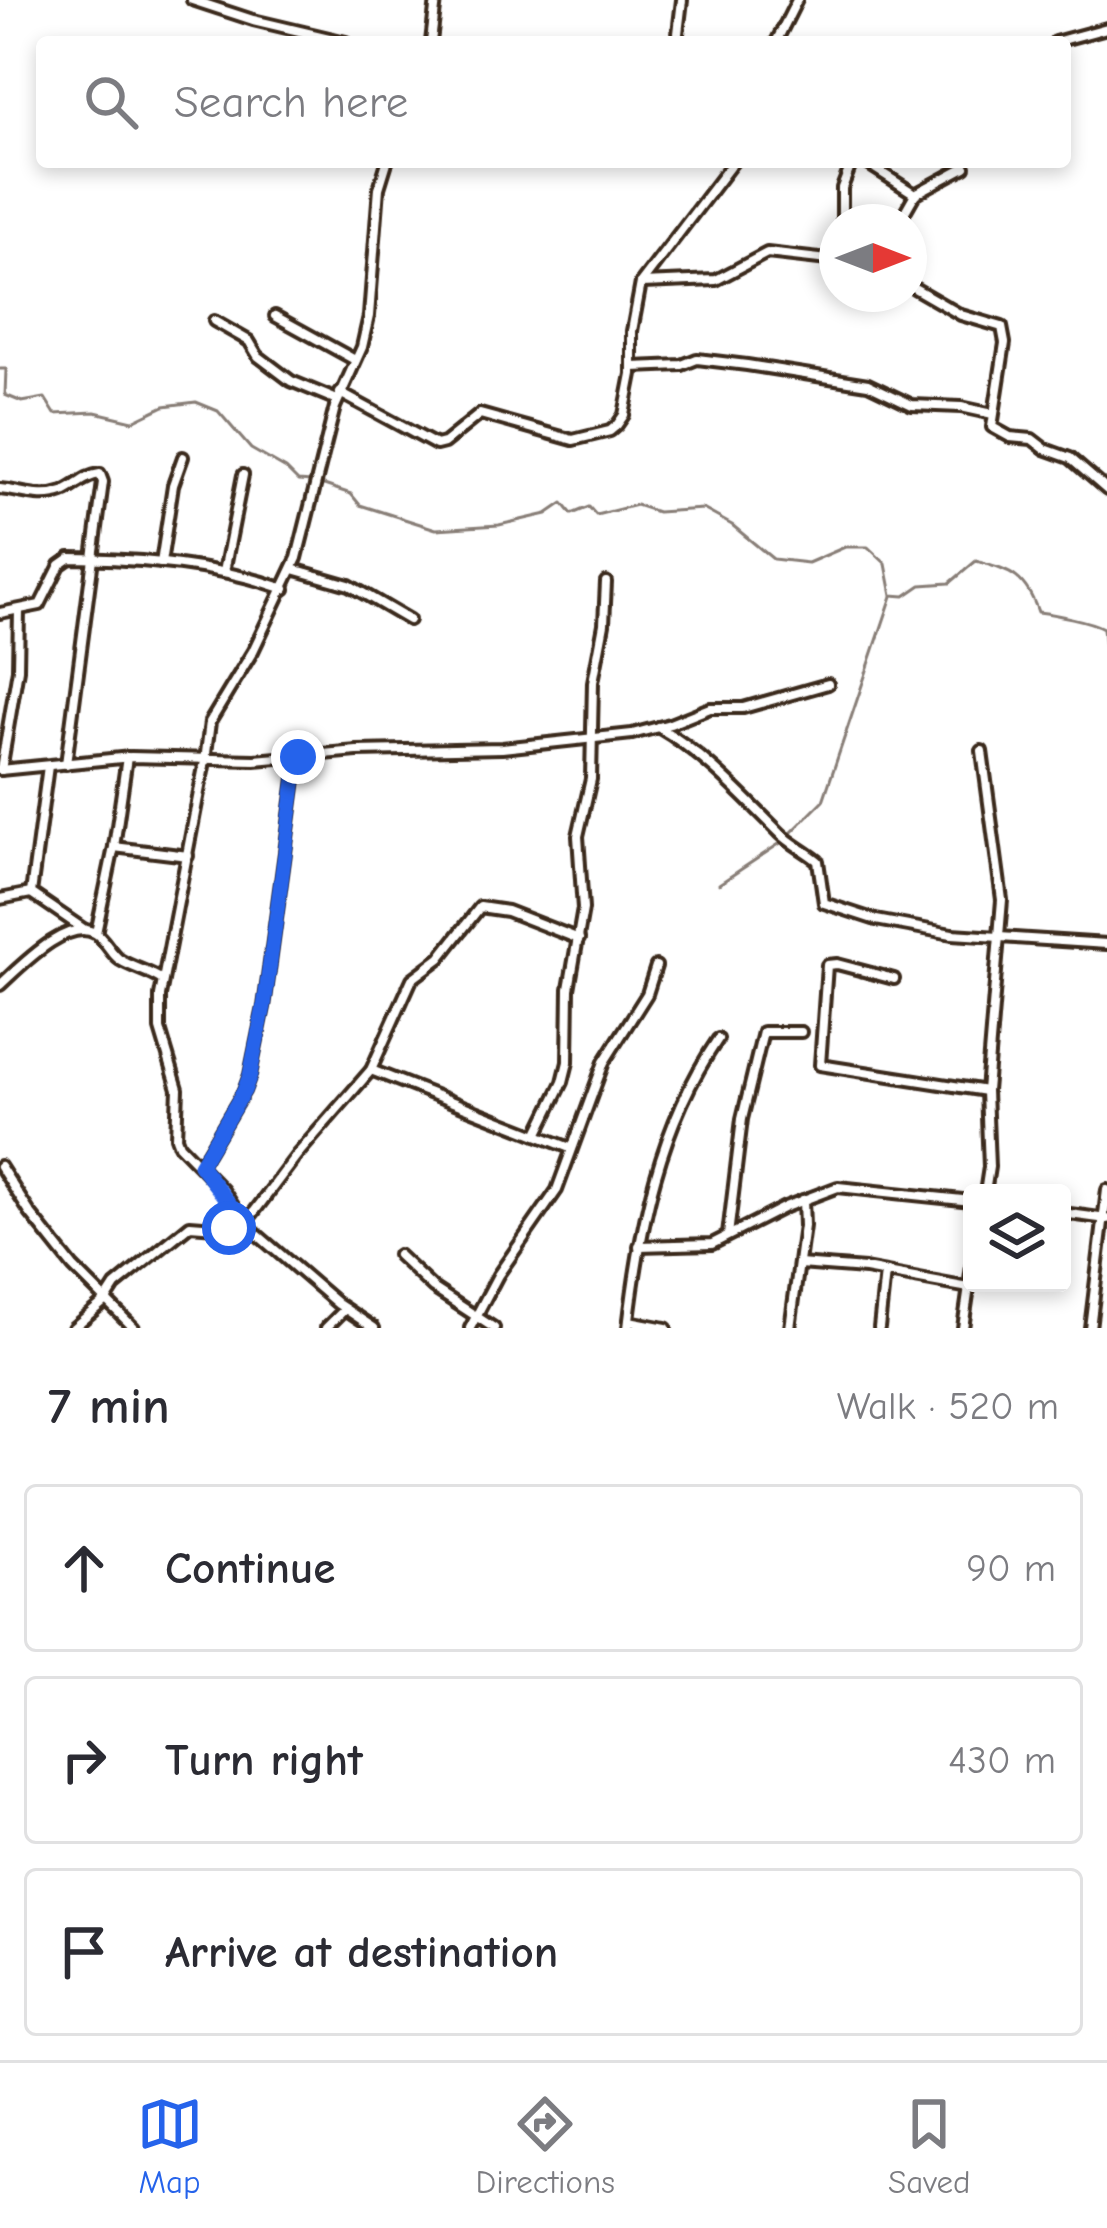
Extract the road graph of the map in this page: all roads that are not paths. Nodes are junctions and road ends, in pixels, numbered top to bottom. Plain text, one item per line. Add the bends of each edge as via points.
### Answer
1 (192, 0) edge
2 (424, 0) edge
3 (682, 0) edge
4 (797, 0) edge
5 (435, 3) edge
6 (1107, 28) edge
7 (325, 36) edge
8 (432, 36) edge
9 (678, 36) edge
10 (779, 36) edge
11 (1071, 38) edge
12 (386, 168) edge
13 (728, 168) edge
14 (850, 168) edge
15 (874, 168) edge
16 (963, 168) edge
17 (915, 194) junction
18 (842, 204) edge
19 (909, 204) edge
20 (819, 258) edge
21 (640, 283) junction
22 (927, 295) edge
23 (274, 316) dead end
24 (214, 321) dead end
25 (355, 360) junction
26 (633, 368) junction
27 (338, 396) junction
28 (993, 413) junction
29 (183, 457) dead end
30 (243, 475) dead end
31 (0, 489) edge
32 (1107, 490) edge
33 (93, 558) junction
34 (161, 563) junction
35 (293, 569) junction
36 (224, 572) junction
37 (605, 582) dead end
38 (285, 589) junction
39 (19, 610) junction
40 (0, 613) edge
41 (409, 620) dead end
42 (828, 684) dead end
43 (658, 728) junction
44 (590, 739) junction
45 (982, 751) dead end
46 (127, 757) junction
47 (298, 757) junction
48 (205, 761) junction
49 (66, 764) junction
50 (48, 766) junction
51 (1, 770) edge
52 (113, 847) junction
53 (188, 856) junction
54 (31, 893) junction
55 (0, 899) edge
56 (85, 930) junction
57 (96, 933) junction
58 (579, 939) junction
59 (998, 940) junction
60 (1107, 944) edge
61 (656, 966) dead end
62 (894, 979) dead end
63 (162, 980) junction
64 (0, 985) edge
65 (801, 1032) dead end
66 (718, 1039) dead end
67 (371, 1070) junction
68 (986, 1091) junction
69 (537, 1135) junction
70 (570, 1148) junction
71 (200, 1165) junction
72 (0, 1166) edge
73 (986, 1184) edge
74 (1107, 1190) edge
75 (803, 1200) junction
76 (963, 1200) edge
77 (1071, 1214) edge
78 (1105, 1219) edge
79 (245, 1224) junction
80 (728, 1235) junction
81 (639, 1246) junction
82 (398, 1255) dead end
83 (799, 1264) junction
84 (885, 1273) junction
85 (963, 1287) edge
86 (968, 1292) edge
87 (106, 1300) junction
88 (346, 1309) junction
89 (476, 1318) junction
90 (628, 1325) edge
91 (73, 1328) edge
92 (134, 1328) edge
93 (326, 1328) edge
94 (374, 1328) edge
95 (470, 1328) edge
96 (494, 1328) edge
97 (666, 1328) edge
98 (790, 1328) edge
99 (879, 1328) edge
100 (963, 1328) edge
101 (1090, 1328) edge

1 - 7 street
2 - 5 street
3 - 9 street
4 - 10 street
5 - 8 street
6 - 11 street
12 - 25 street via 369,316
13 - 21 street
14 - 18 street
15 - 17 street
16 - 17 street
17 - 19 street
20 - 21 street via 767,253 716,280
21 - 26 street
22 - 28 street via 1001,327
23 - 25 street
24 - 27 street via 291,381
25 - 27 street
26 - 27 street via 617,425 573,440 479,414 436,445
26 - 28 street via 697,359 747,365 868,384 912,405
27 - 35 street
28 - 32 street via 999,433 1070,458
29 - 34 street
30 - 36 street
31 - 33 street via 39,497 100,474
33 - 34 street
33 - 39 street via 64,561 40,605
33 - 49 street
34 - 36 street
35 - 38 street
35 - 41 street via 349,585
36 - 38 street
37 - 44 street
38 - 48 street via 210,722
39 - 40 street
39 - 51 street
42 - 43 street via 742,708 710,708
43 - 44 street
43 - 59 street via 818,861 824,903 917,929
44 - 47 street
44 - 58 street via 578,836
45 - 59 street via 1000,884
46 - 48 street
46 - 49 street
46 - 52 street
47 - 48 street
47 - 71 street via 250,1075
48 - 53 street
49 - 50 street
50 - 51 street
50 - 54 street
52 - 53 street
52 - 57 street
53 - 63 street
54 - 55 street
54 - 56 street
56 - 57 street
56 - 64 street via 38,950
57 - 63 street via 121,961
58 - 67 street via 484,905 412,979
58 - 69 street via 566,1072
59 - 60 street
59 - 68 street
61 - 70 street via 604,1062
62 - 68 street via 827,965 820,1065
63 - 71 street via 158,1017 176,1073 176,1137
65 - 80 street via 763,1032
66 - 81 street via 664,1143
67 - 69 street
67 - 79 street
68 - 73 street
69 - 70 street
70 - 89 street via 557,1190
71 - 79 street
72 - 87 street
74 - 78 street
75 - 76 street via 847,1187
75 - 80 street
75 - 83 street
77 - 78 street
78 - 101 street
79 - 87 street via 190,1225
79 - 88 street
80 - 81 street via 692,1247
81 - 90 street
82 - 89 street
83 - 84 street
83 - 98 street
84 - 85 street
84 - 99 street
86 - 100 street
87 - 91 street
87 - 92 street
88 - 93 street
88 - 94 street
89 - 95 street
89 - 96 street
90 - 97 street

